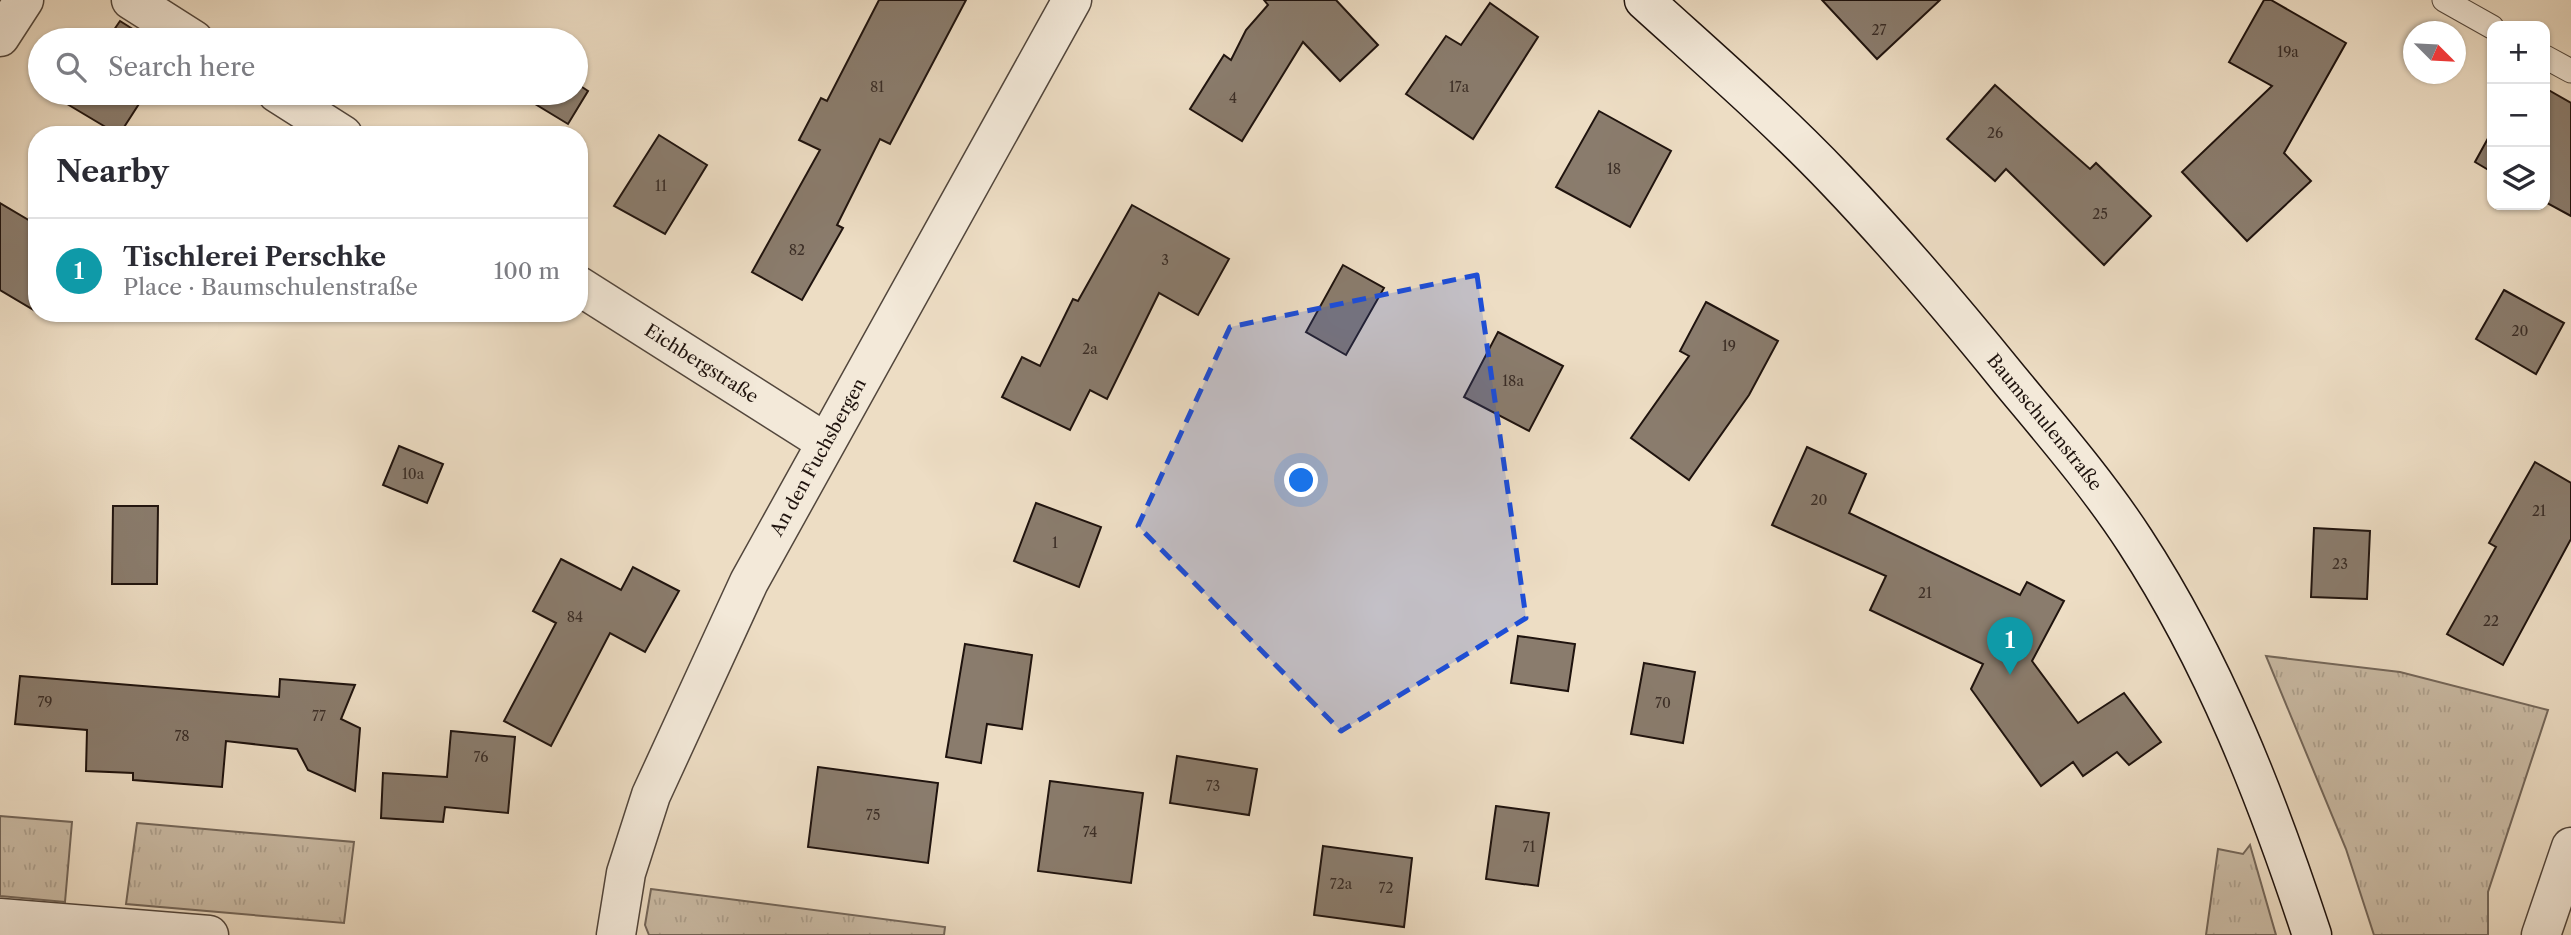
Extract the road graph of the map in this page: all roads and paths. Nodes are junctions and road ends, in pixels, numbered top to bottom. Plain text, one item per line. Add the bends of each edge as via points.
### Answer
1 (24, 0) edge
2 (131, 0) edge
3 (1072, 0) edge
4 (1644, 0) edge
5 (2444, 0) edge
6 (2487, 24) edge
7 (175, 28) edge
8 (0, 37) edge
9 (2550, 60) edge
10 (2571, 72) edge
11 (296, 105) edge
12 (329, 126) edge
13 (588, 292) edge
14 (825, 442) junction
15 (2571, 847) edge
16 (0, 918) edge
17 (209, 935) edge
18 (616, 935) edge
19 (2312, 935) edge
20 (2541, 935) edge

1 - 8 street
2 - 7 street
3 - 14 street, An den Fuchsbergen
4 - 19 street, Baumschulenstraße via 1753,98 1937,291 2054,433 2135,541 2240,737 2273,817
5 - 6 lane
9 - 10 lane
11 - 12 street
13 - 14 street, Eichbergstraße
14 - 18 street, An den Fuchsbergen via 749,582 651,795 626,873
15 - 20 street
16 - 17 street

